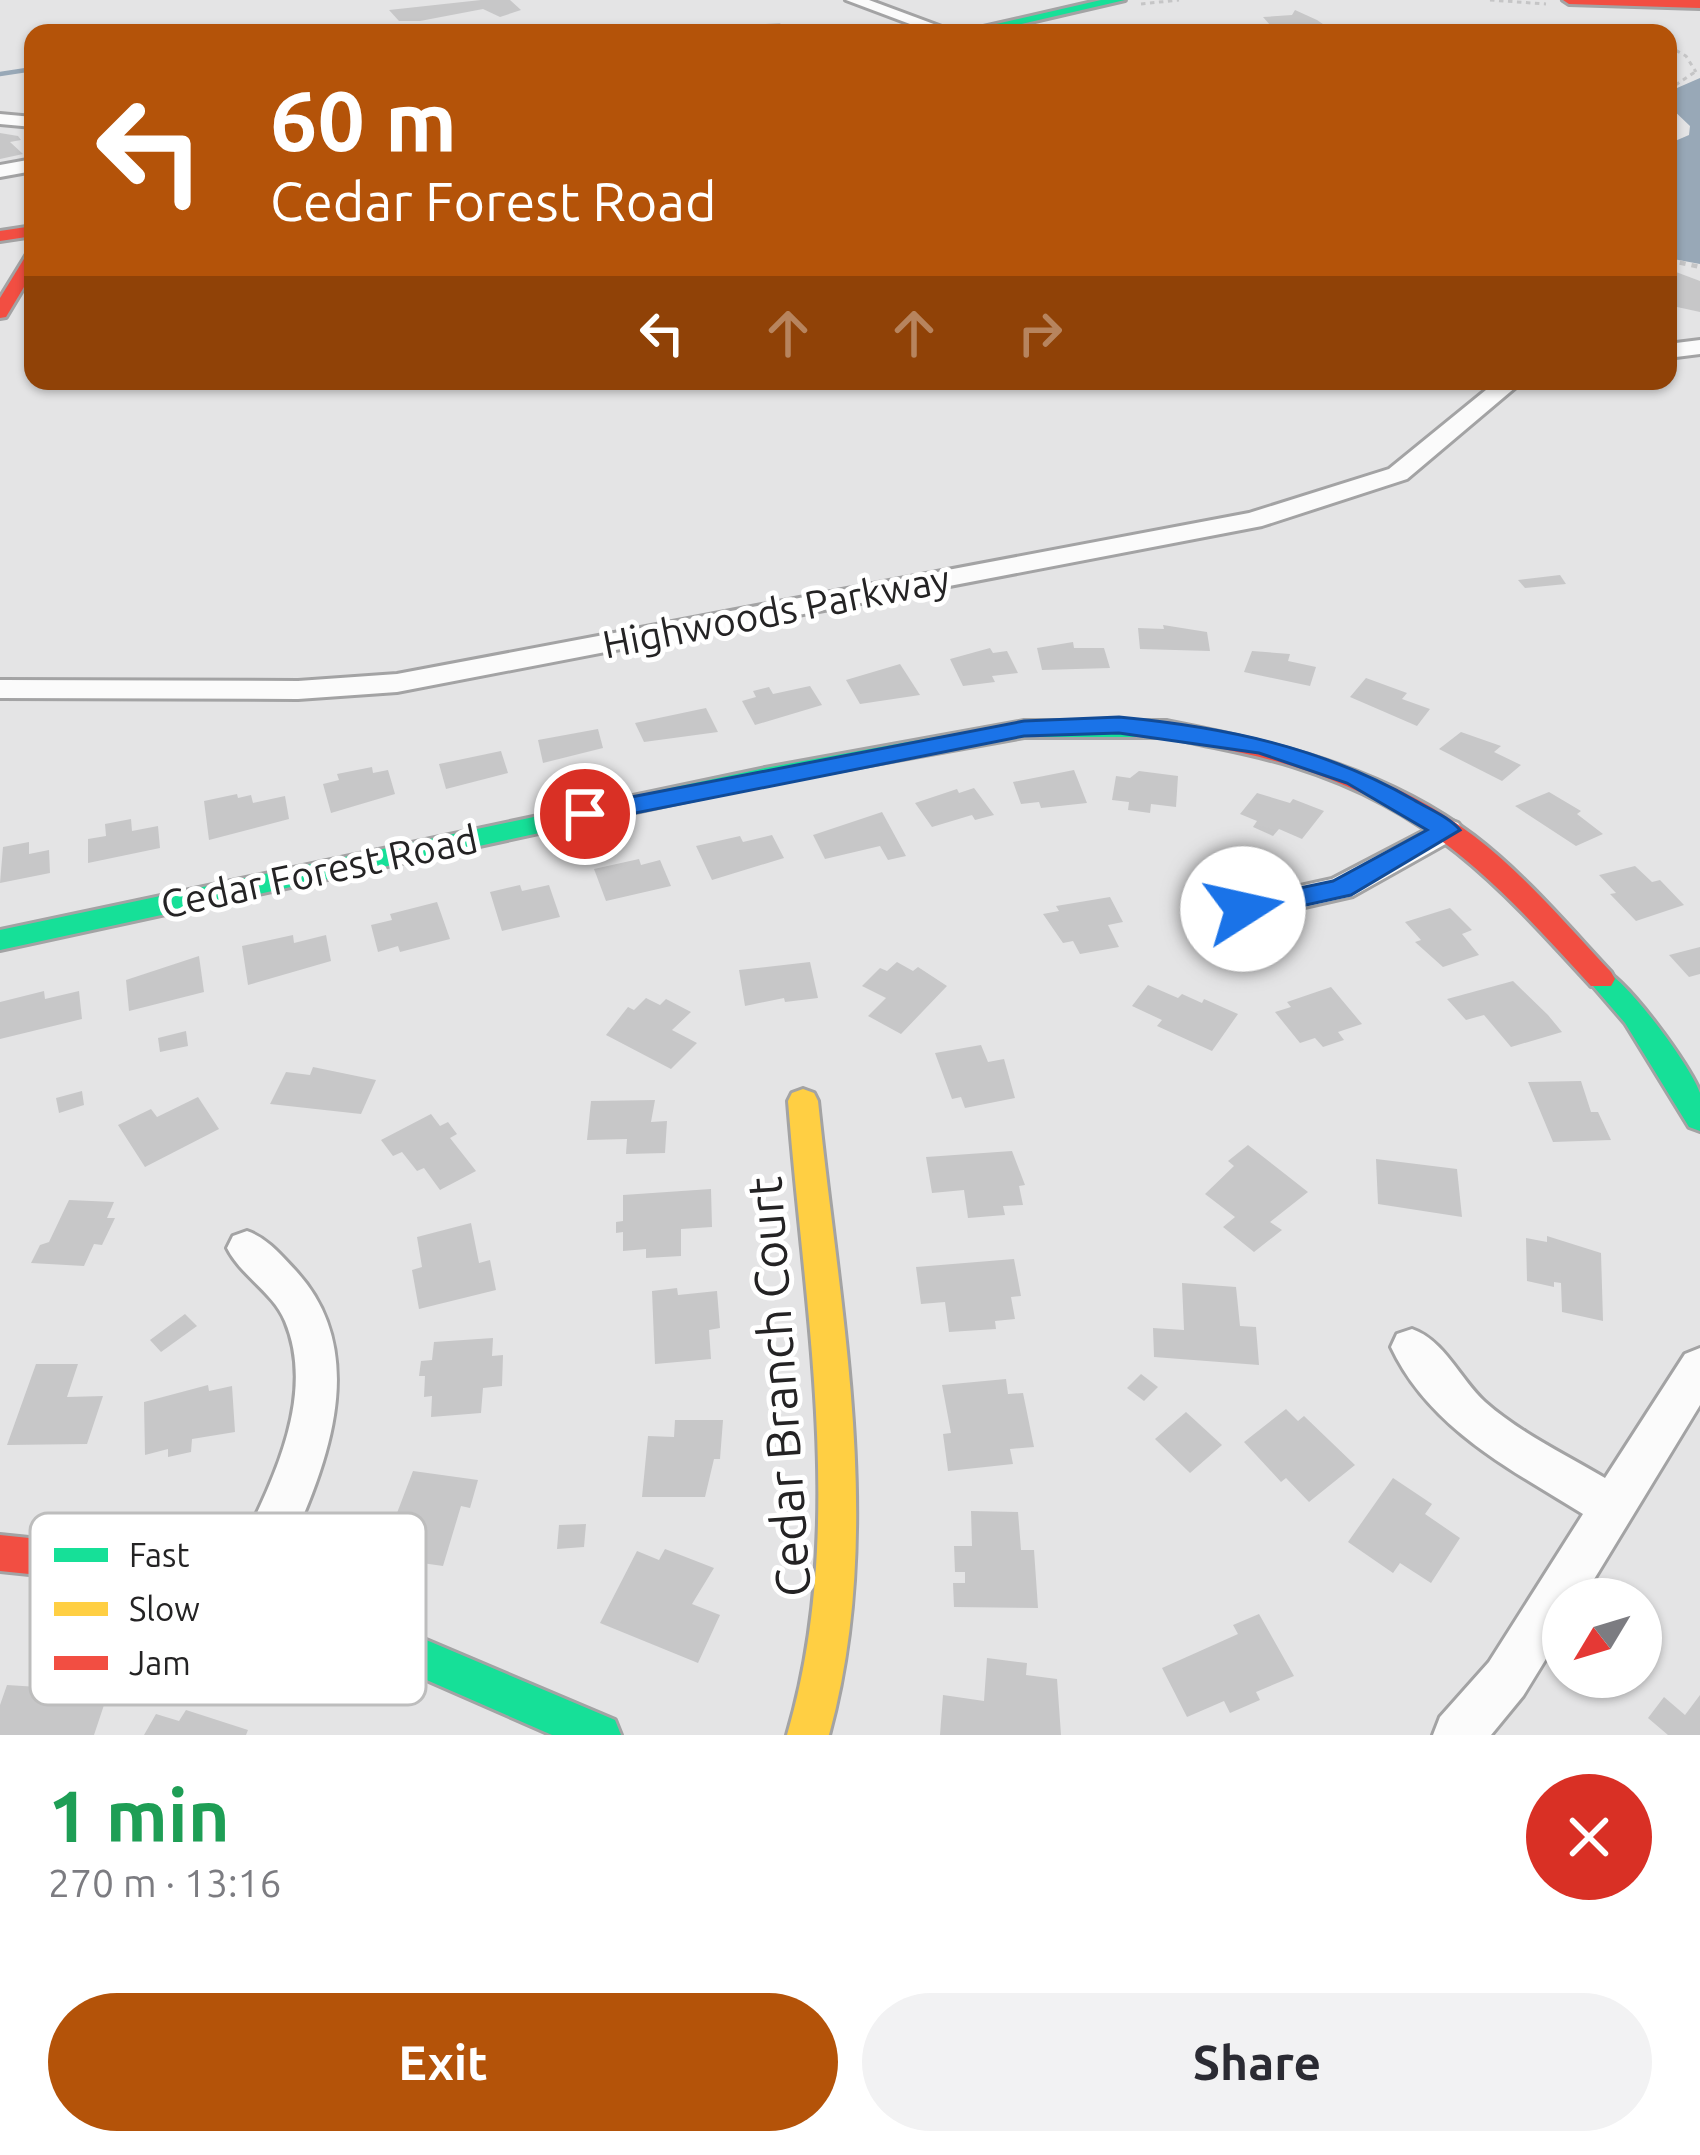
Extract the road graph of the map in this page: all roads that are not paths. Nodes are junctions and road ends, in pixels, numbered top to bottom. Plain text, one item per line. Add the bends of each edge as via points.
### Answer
1 (854, 0) edge
2 (1119, 0) edge
3 (1569, 0) edge
4 (1700, 4) edge
5 (924, 24) edge
6 (1006, 24) edge
7 (24, 278) edge
8 (0, 313) edge
9 (1500, 390) edge
10 (0, 689) edge
11 (1447, 830) junction
12 (1243, 909) dead end
13 (0, 940) edge
14 (802, 1101) dead end
15 (1700, 1119) edge
16 (247, 1248) dead end
17 (1412, 1347) dead end
18 (1700, 1367) edge
19 (1612, 1507) junction
20 (282, 1513) edge
21 (0, 1553) edge
22 (30, 1556) edge
23 (426, 1658) edge
24 (600, 1735) edge
25 (808, 1735) edge
26 (1458, 1735) edge

1 - 5 street
2 - 6 street
3 - 4 street
7 - 8 street
9 - 10 street, Highwoods Parkway via 1398,474 1252,520 397,683 304,691
11 - 12 street via 1341,888
11 - 13 street, Cedar Forest Road via 1356,777 1264,746 1146,726 1071,725 765,776
11 - 15 street, Cedar Forest Road via 1499,871 1635,1015
14 - 25 street, Cedar Branch Court via 842,1583
16 - 20 street via 302,1309 315,1346 312,1405
17 - 19 street via 1490,1433
18 - 19 street
19 - 26 street via 1506,1679
21 - 22 street
23 - 24 street

